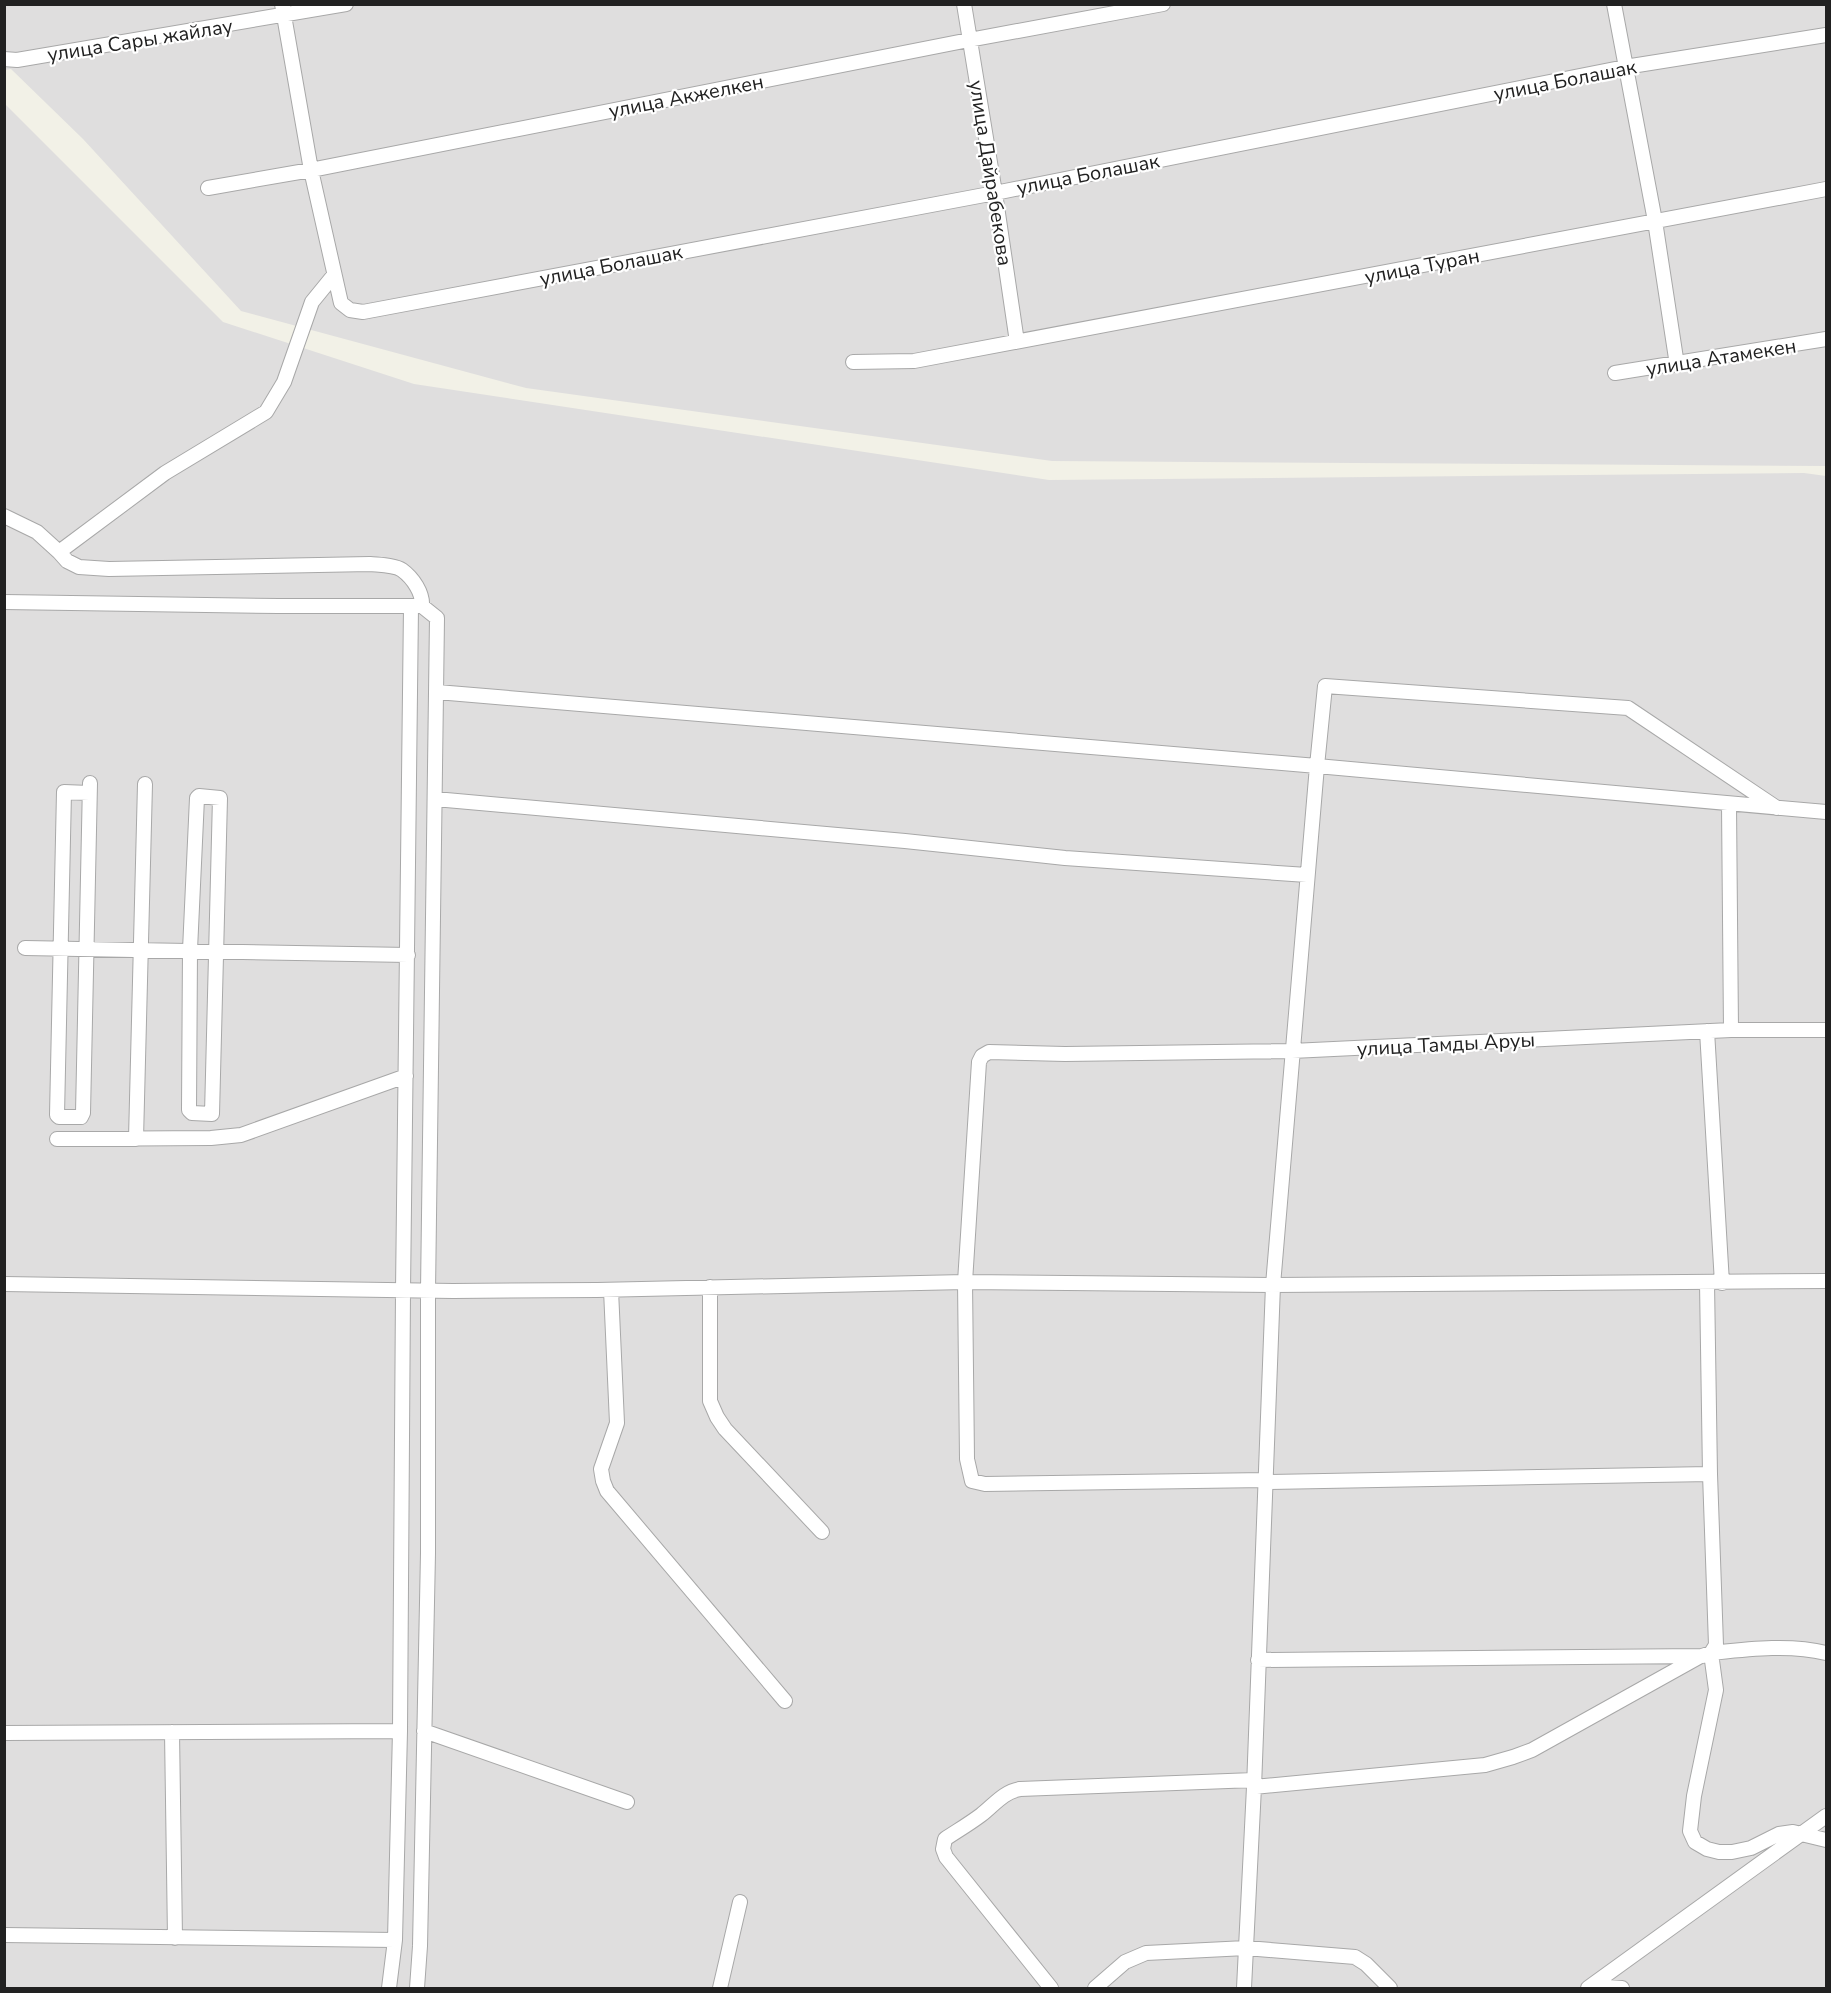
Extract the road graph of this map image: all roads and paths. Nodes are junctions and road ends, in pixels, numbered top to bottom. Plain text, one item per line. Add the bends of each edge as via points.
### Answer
1 (346, 4) edge
2 (964, 4) edge
3 (1163, 4) edge
4 (1614, 4) edge
5 (283, 10) edge
6 (1827, 34) edge
7 (969, 40) junction
8 (4, 59) edge
9 (1625, 67) junction
10 (311, 170) junction
11 (208, 188) dead end
12 (1827, 189) edge
13 (995, 193) junction
14 (1655, 221) junction
15 (334, 275) junction
16 (1827, 339) edge
17 (1017, 342) junction
18 (853, 362) dead end
19 (1677, 365) junction
20 (1615, 373) dead end
21 (4, 516) edge
22 (59, 552) junction
23 (4, 602) edge
24 (417, 607) junction
25 (437, 692) junction
26 (1317, 766) junction
27 (145, 784) dead end
28 (435, 799) junction
29 (1730, 805) junction
30 (1777, 808) junction
31 (1827, 812) edge
32 (1307, 874) junction
33 (25, 948) dead end
34 (61, 949) junction
35 (86, 949) junction
36 (140, 949) junction
37 (190, 950) junction
38 (215, 951) junction
39 (408, 955) junction
40 (1731, 1030) junction
41 (1827, 1030) edge
42 (1707, 1031) junction
43 (1293, 1051) junction
44 (406, 1076) junction
45 (57, 1138) dead end
46 (136, 1139) junction
47 (429, 1268) junction
48 (1827, 1281) edge
49 (965, 1282) junction
50 (1707, 1283) junction
51 (1722, 1283) junction
52 (4, 1284) edge
53 (1273, 1285) junction
54 (710, 1287) junction
55 (611, 1290) junction
56 (403, 1291) junction
57 (428, 1291) junction
58 (453, 1291) junction
59 (428, 1315) junction
60 (1710, 1474) junction
61 (1266, 1481) junction
62 (822, 1532) dead end
63 (1827, 1653) edge
64 (1706, 1655) junction
65 (1258, 1660) junction
66 (785, 1701) dead end
67 (400, 1731) junction
68 (424, 1731) junction
69 (4, 1732) edge
70 (172, 1732) junction
71 (1254, 1784) junction
72 (627, 1802) dead end
73 (1827, 1816) edge
74 (1803, 1833) junction
75 (1827, 1840) edge
76 (740, 1902) dead end
77 (4, 1935) edge
78 (174, 1938) junction
79 (395, 1940) junction
80 (1246, 1948) junction
81 (1590, 1987) edge
82 (389, 1989) edge
83 (417, 1989) edge
84 (720, 1989) edge
85 (1051, 1989) edge
86 (1095, 1989) edge
87 (1244, 1989) edge
88 (1390, 1989) edge
89 (1623, 1989) edge

1 - 5 street, улица Сары жайлау
2 - 7 street, улица Дайрабекова
3 - 7 street, улица Акжелкен
4 - 9 street
5 - 8 street, улица Сары жайлау via 17,60
5 - 10 street
6 - 9 street, улица Болашак
7 - 10 street, улица Акжелкен
7 - 13 street, улица Дайрабекова
9 - 13 street, улица Болашак
9 - 14 street
10 - 11 street, улица Акжелкен
10 - 15 street
12 - 14 street, улица Туран
13 - 15 street, улица Болашак via 363,312 340,303
13 - 17 street, улица Дайрабекова
14 - 17 street, улица Туран
14 - 19 street
15 - 22 street via 312,302 284,382 266,412 165,473
16 - 19 street, улица Атамекен
17 - 18 street, улица Туран via 914,361
19 - 20 street, улица Атамекен
21 - 22 street via 37,532
22 - 24 street via 79,567 110,569 370,564 401,569 423,598
23 - 24 street
24 - 25 street via 437,618
24 - 39 street
25 - 26 street
25 - 28 street
26 - 29 street
26 - 30 street via 1324,686 1628,708
26 - 32 street
27 - 36 street
28 - 32 street via 1065,858
28 - 47 street
29 - 30 street
29 - 40 street
30 - 31 street
32 - 43 street
33 - 34 street
34 - 35 street
34 - 35 street via 64,792 89,788
34 - 35 street via 59,1117 81,1117 83,1113
35 - 36 street
36 - 37 street
36 - 46 street
37 - 38 street
37 - 38 street via 197,798 218,796
37 - 38 street via 189,1110 212,1114
38 - 39 street
39 - 44 street
40 - 41 street, улица Тамды Аруы
40 - 42 street, улица Тамды Аруы
42 - 43 street, улица Тамды Аруы
42 - 51 street
43 - 49 street, улица Тамды Аруы via 989,1052 982,1056
43 - 53 street
44 - 46 street via 241,1135
44 - 56 street
45 - 46 street
47 - 57 street
47 - 58 street via 442,1287
48 - 51 street
49 - 53 street
49 - 54 street
49 - 61 street, улица Тамды Аруы via 967,1459 972,1481
50 - 51 street
50 - 53 street
50 - 60 street
52 - 56 street
53 - 61 street
54 - 55 street
54 - 62 street via 710,1401 717,1418
55 - 58 street
55 - 66 street via 617,1423 601,1469 603,1481
56 - 57 street
56 - 67 street
57 - 58 street
57 - 59 street
58 - 59 street via 439,1299
59 - 68 street
60 - 61 street
60 - 64 street via 1716,1645
61 - 65 street
63 - 64 street via 1792,1647
64 - 65 street
64 - 71 street via 1514,1757 1485,1765
64 - 74 street via 1716,1690 1694,1796 1690,1831 1695,1842 1707,1849 1732,1852 1751,1848 1779,1834
65 - 71 street
67 - 70 street
67 - 79 street
68 - 72 street
68 - 83 street
69 - 70 street
70 - 78 street
71 - 80 street
71 - 85 street via 1020,1789 1003,1795 945,1839 946,1857
73 - 74 street
74 - 75 street
74 - 81 street
76 - 84 street
77 - 78 street
78 - 79 street
79 - 82 street
80 - 86 street via 1146,1953 1125,1962
80 - 87 street
80 - 88 street via 1355,1957
81 - 89 street

